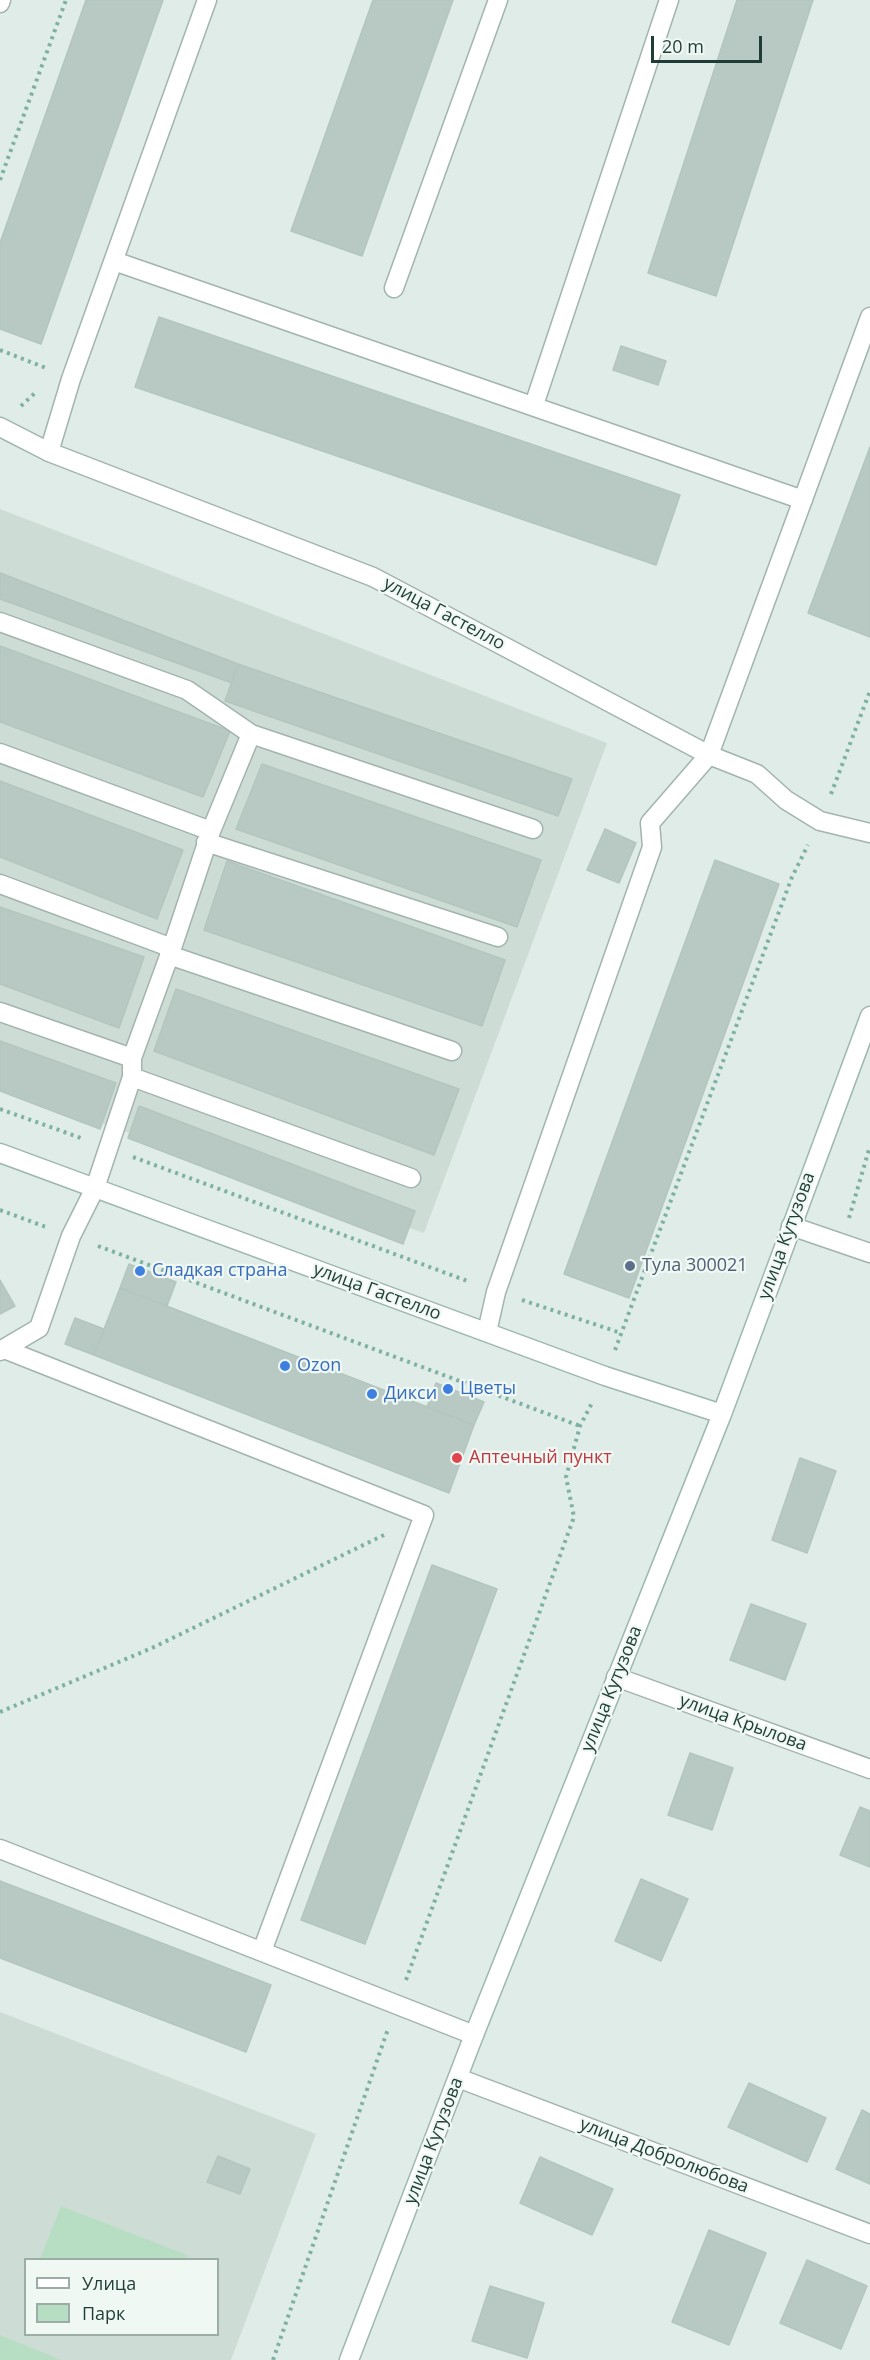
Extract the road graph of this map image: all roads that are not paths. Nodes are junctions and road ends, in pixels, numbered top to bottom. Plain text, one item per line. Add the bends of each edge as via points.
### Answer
1 (207, 0) edge
2 (498, 0) edge
3 (669, 0) edge
4 (114, 261) junction
5 (394, 288) dead end
6 (870, 317) edge
7 (534, 405) junction
8 (0, 427) edge
9 (49, 452) junction
10 (804, 500) junction
11 (0, 622) edge
12 (251, 734) junction
13 (0, 753) edge
14 (709, 755) junction
15 (533, 829) dead end
16 (870, 833) edge
17 (208, 836) junction
18 (0, 884) edge
19 (498, 937) dead end
20 (170, 952) junction
21 (0, 1012) edge
22 (870, 1016) edge
23 (452, 1051) dead end
24 (132, 1068) junction
25 (0, 1153) edge
26 (411, 1178) dead end
27 (95, 1188) junction
28 (791, 1226) junction
29 (870, 1253) edge
30 (487, 1332) junction
31 (2, 1350) edge
32 (722, 1414) junction
33 (616, 1677) junction
34 (870, 1769) edge
35 (0, 1848) edge
36 (262, 1951) junction
37 (474, 2035) junction
38 (458, 2078) junction
39 (870, 2234) edge
40 (349, 2360) edge

1 - 4 street
2 - 5 street
3 - 7 street
4 - 7 street
4 - 9 street via 64,376
6 - 10 street
7 - 10 street
8 - 9 street, улица Гастелло
9 - 14 street, улица Гастелло via 373,577
10 - 14 street
11 - 12 street via 187,690
12 - 15 street
12 - 17 street
13 - 17 street
14 - 16 street, улица Гастелло via 757,774 786,800 820,821
14 - 30 street via 650,823 652,847 496,1292
17 - 19 street
17 - 20 street
18 - 20 street
20 - 23 street
20 - 24 street
21 - 24 street
22 - 28 street, улица Кутузова
24 - 26 street
24 - 27 street
25 - 27 street, улица Гастелло
27 - 30 street, улица Гастелло
27 - 31 street via 71,1236 39,1328
28 - 29 street
28 - 32 street, улица Кутузова
30 - 32 street, улица Гастелло
31 - 36 street via 424,1515
32 - 33 street, улица Кутузова
33 - 34 street, улица Крылова
33 - 37 street, улица Кутузова
35 - 36 street
36 - 37 street
37 - 38 street, улица Кутузова
38 - 39 street, улица Добролюбова
38 - 40 street, улица Кутузова

